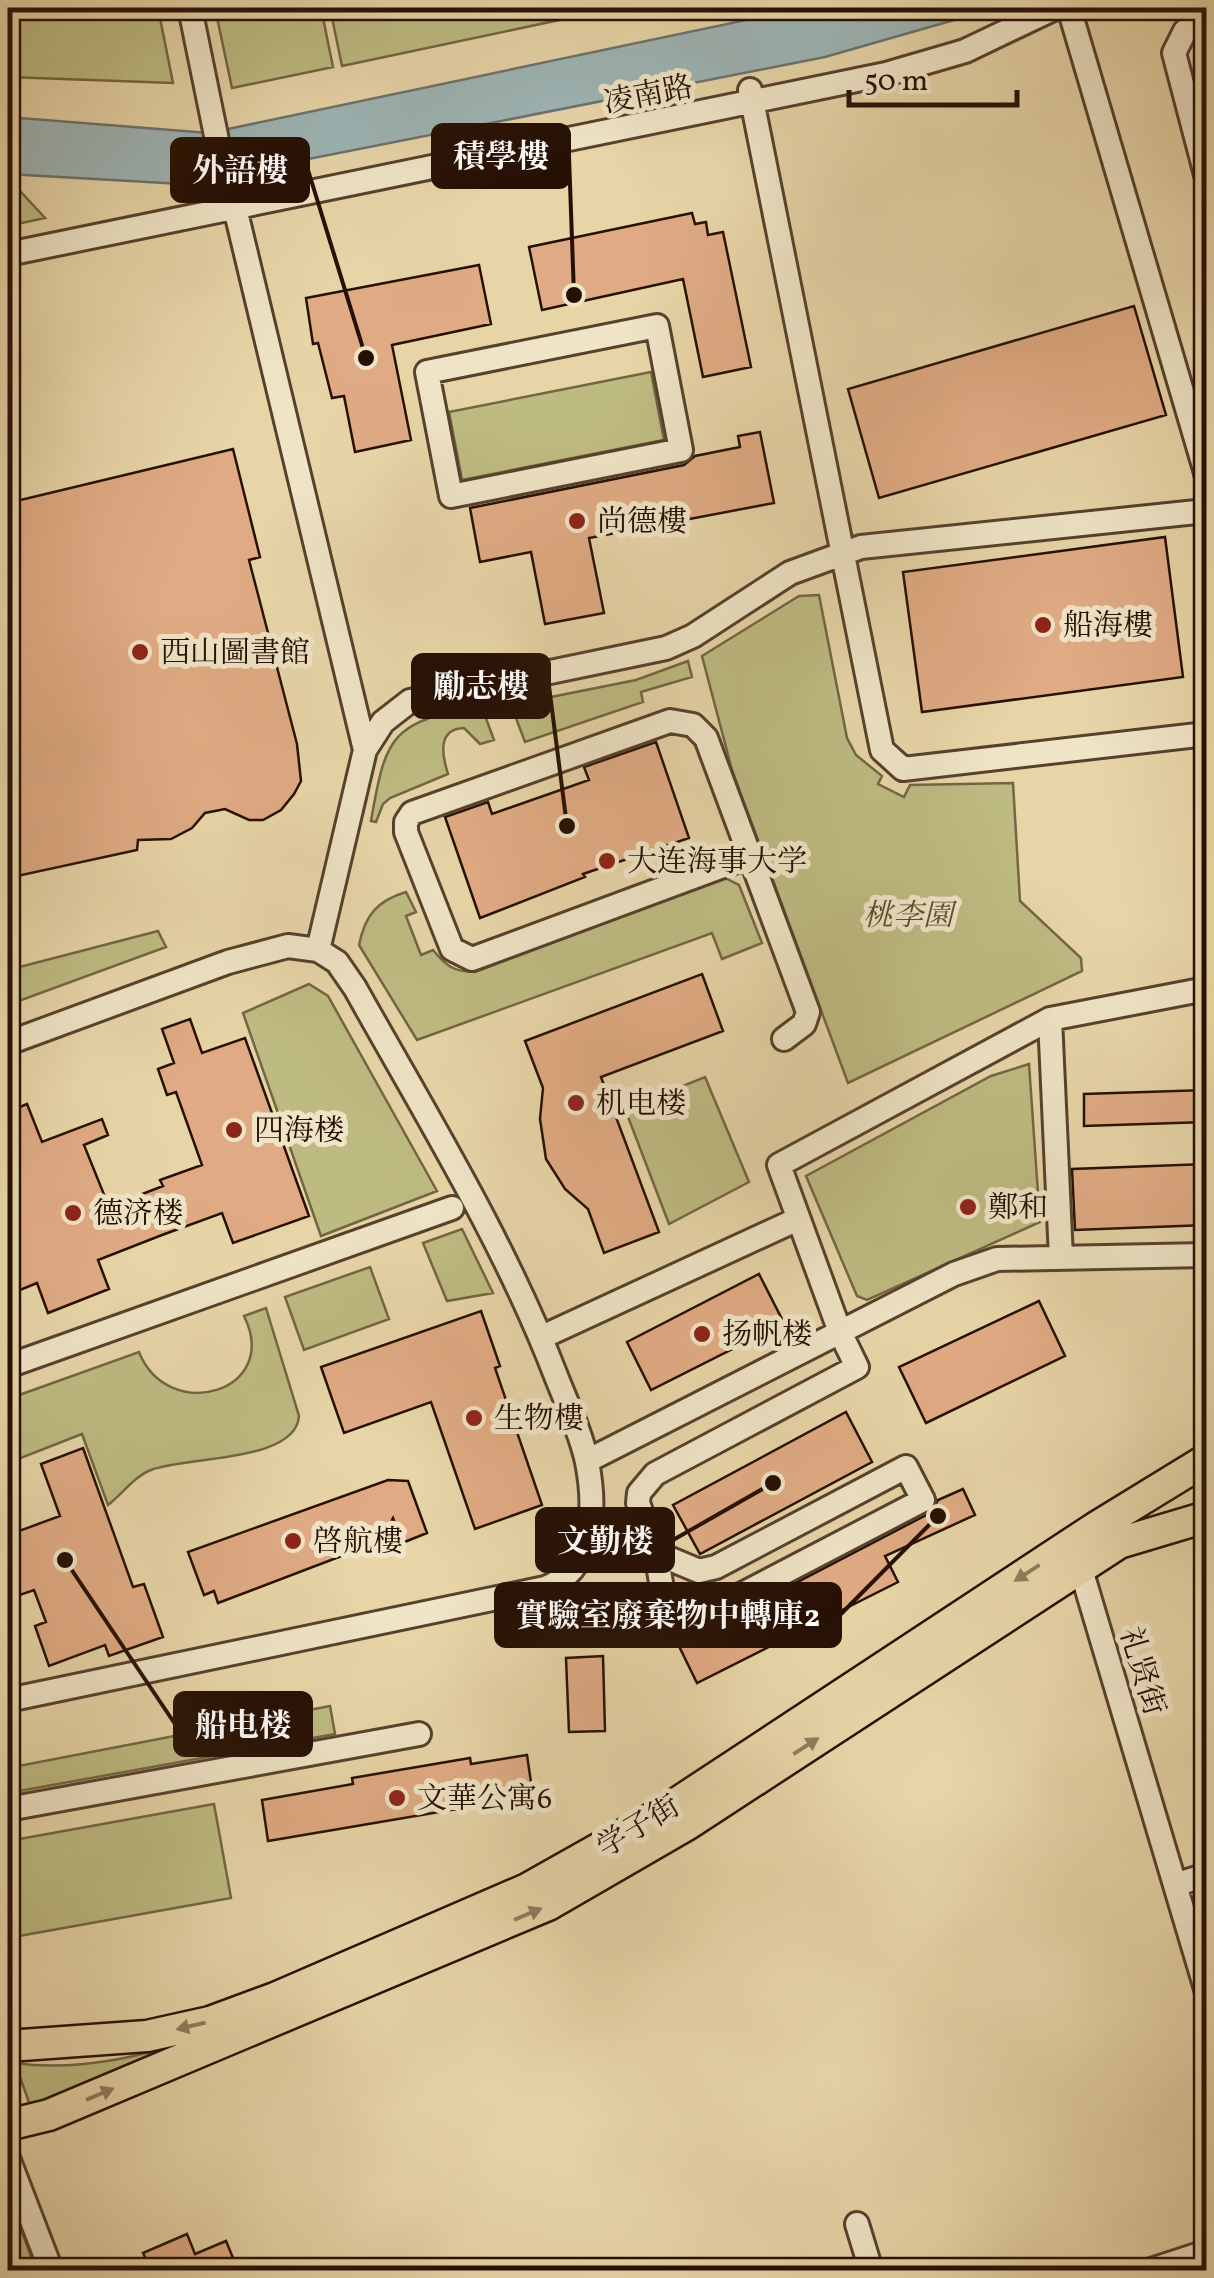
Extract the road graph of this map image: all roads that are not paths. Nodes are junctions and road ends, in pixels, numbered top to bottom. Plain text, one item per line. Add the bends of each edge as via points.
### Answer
1 (190, 8) edge
2 (1055, 8) edge
3 (1068, 8) edge
4 (1206, 14) edge
5 (751, 96) junction
6 (1206, 175) edge
7 (233, 208) junction
8 (8, 254) edge
9 (427, 372) joint
10 (1206, 472) edge
11 (1206, 511) edge
12 (843, 554) junction
13 (1206, 734) edge
14 (364, 750) junction
15 (750, 856) junction
16 (318, 950) junction
17 (1206, 989) edge
18 (1050, 1019) junction
19 (784, 1039) dead end
20 (8, 1044) edge
21 (452, 1208) dead end
22 (798, 1218) junction
23 (1206, 1255) edge
24 (1061, 1258) junction
25 (840, 1332) junction
26 (542, 1337) junction
27 (8, 1366) edge
28 (1206, 1460) edge
29 (587, 1462) junction
30 (1206, 1476) edge
31 (1206, 1502) edge
32 (1206, 1517) edge
33 (1114, 1531) junction
34 (656, 1554) junction
35 (1077, 1555) junction
36 (8, 1700) edge
37 (419, 1734) dead end
38 (8, 1809) edge
39 (1206, 1875) edge
40 (1175, 1884) junction
41 (1206, 1989) edge
42 (8, 2046) edge
43 (8, 2124) edge
44 (8, 2158) edge
45 (856, 2224) dead end
46 (1206, 2252) edge
47 (52, 2270) edge
48 (871, 2270) edge
49 (1150, 2270) edge

1 - 7 street
2 - 5 street, 凌南路 via 938,61
3 - 10 street
4 - 6 street via 1185,31 1174,53
5 - 7 street, 凌南路
5 - 12 street
7 - 8 street, 凌南路
7 - 14 street
9 - 9 street via 658,326 682,450 452,496
11 - 12 street
12 - 13 street via 882,750 902,769
12 - 14 street via 790,574 666,648 410,702 383,722
14 - 16 street
15 - 15 street via 706,738 682,721 412,813 406,822 452,949 472,958
15 - 19 street via 808,1012
16 - 20 street via 288,946 228,962
16 - 26 street via 355,988
17 - 18 street
18 - 22 street via 778,1165
18 - 24 street
21 - 27 street
22 - 25 street
22 - 26 street
23 - 24 street
24 - 25 street via 997,1259
25 - 29 street
25 - 34 street via 856,1368 646,1483 638,1503
26 - 29 street
28 - 33 main road, 学子街
29 - 36 street via 586,1542 576,1568 555,1584
30 - 33 main road
31 - 33 main road
32 - 33 main road, 学子街
33 - 35 main road, 学子街
34 - 34 street via 667,1618 681,1626 922,1500 906,1467 716,1568 699,1571
35 - 40 street, 礼贤街
35 -> 42 main road, 学子街 via 662,1813 527,1889 210,2022 147,2036
43 -> 35 main road, 学子街 via 49,2115 548,1905 688,1824
37 - 38 street
39 - 40 street
40 - 41 street, 礼贤街
44 - 47 street
45 - 48 street
46 - 49 street

